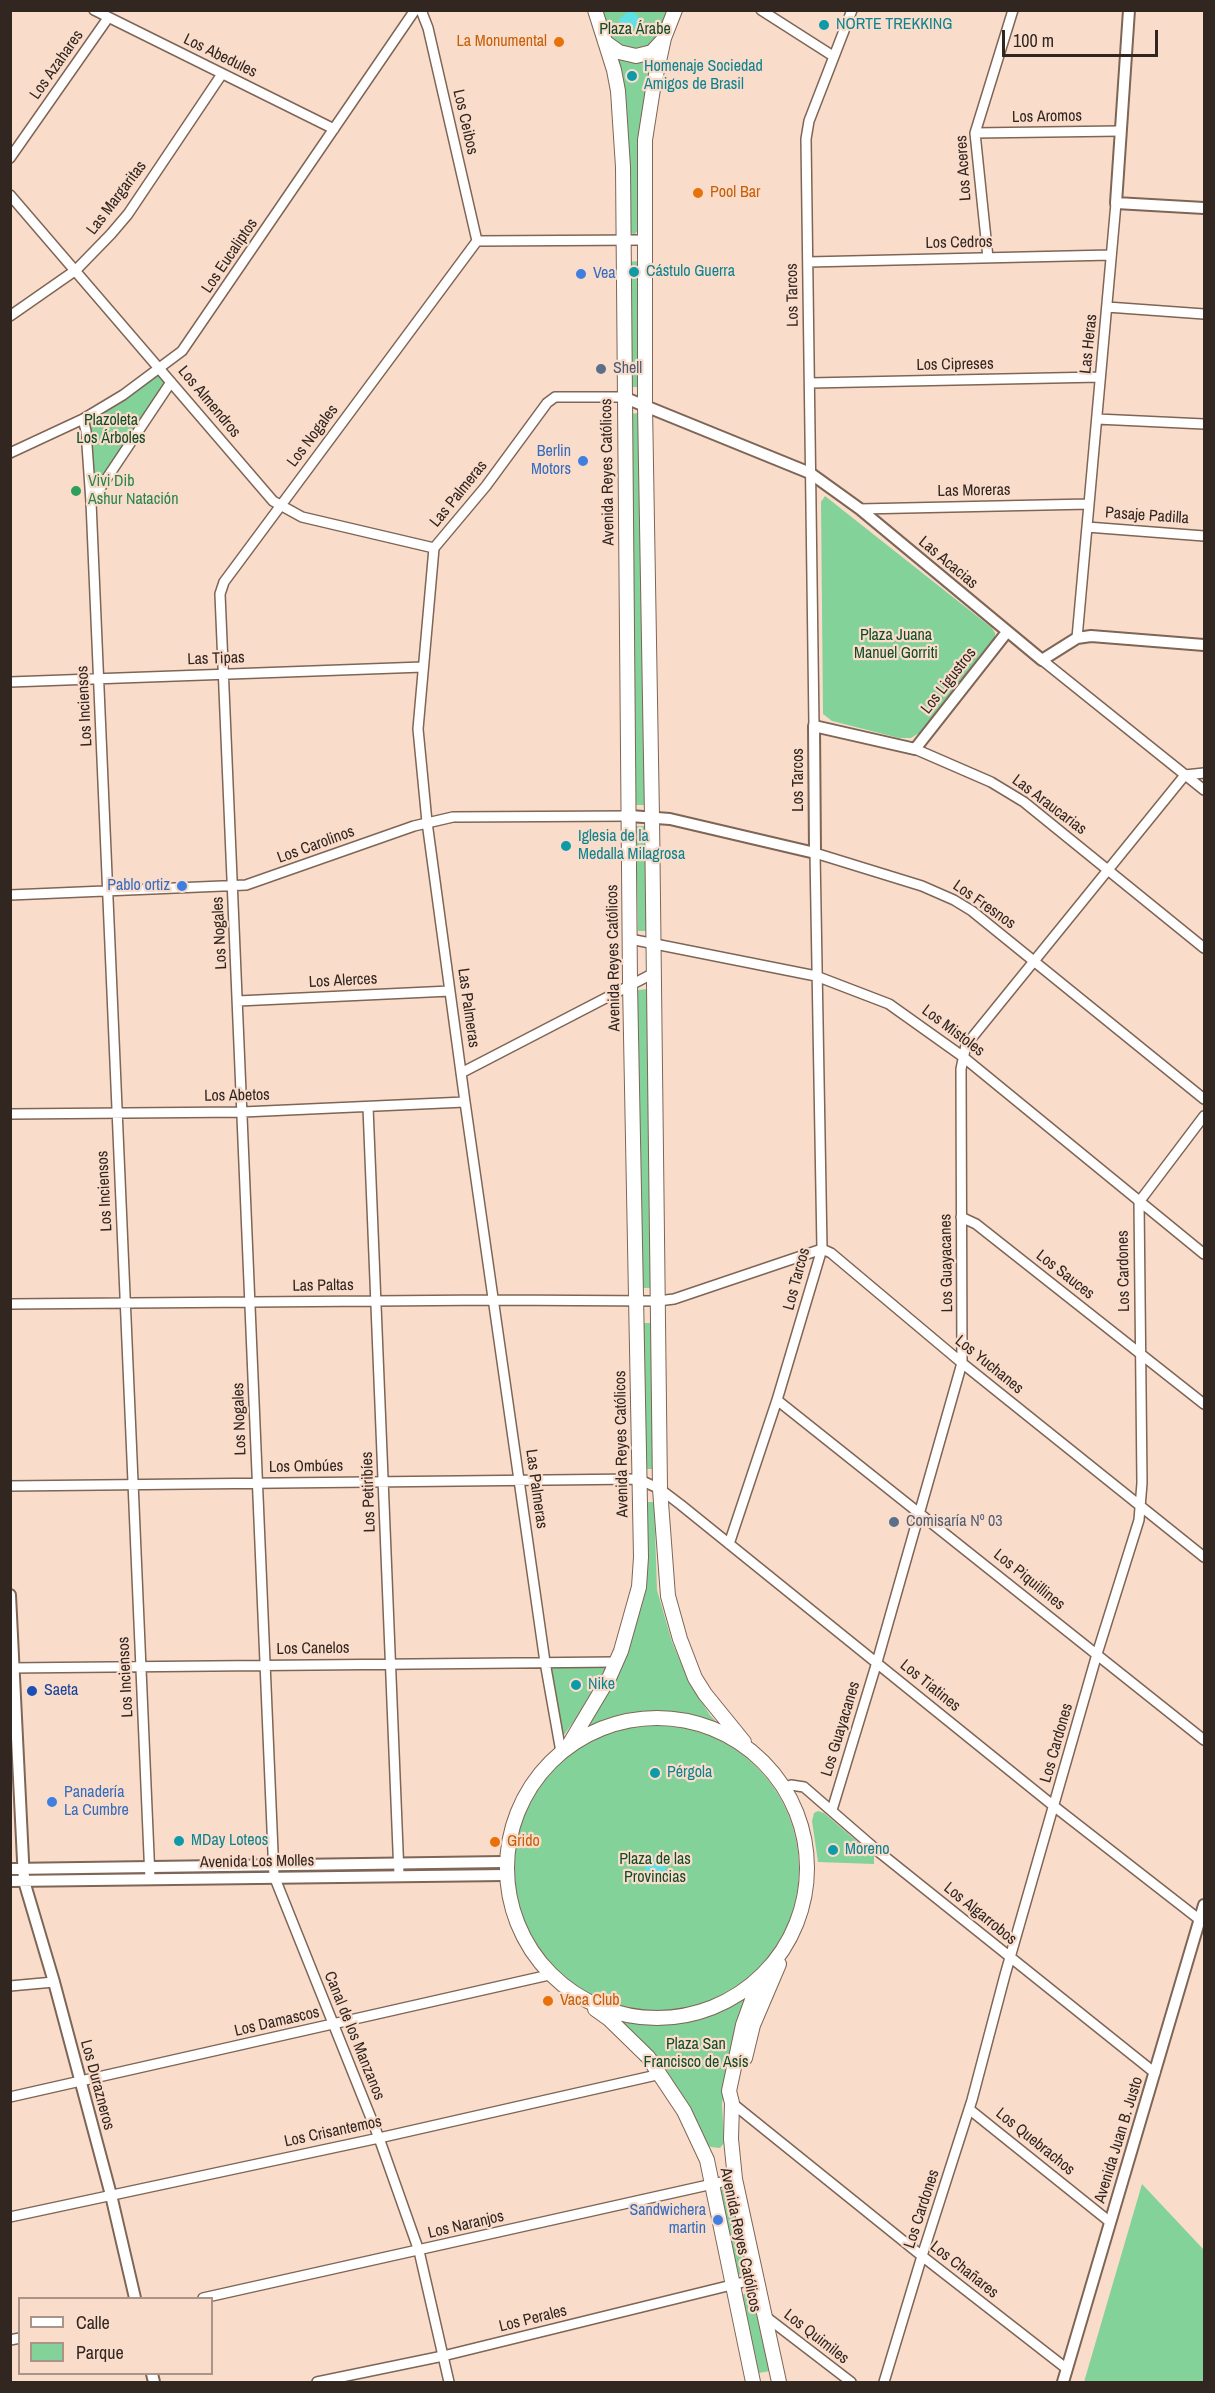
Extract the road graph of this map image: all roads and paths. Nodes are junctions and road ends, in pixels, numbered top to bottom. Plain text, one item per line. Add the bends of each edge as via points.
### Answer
1 (94, 10) edge
2 (415, 10) edge
3 (420, 10) edge
4 (595, 10) edge
5 (675, 10) edge
6 (760, 10) edge
7 (852, 10) edge
8 (1013, 10) edge
9 (1129, 10) edge
10 (108, 18) junction
11 (664, 38) junction
12 (605, 42) junction
13 (833, 56) junction
14 (222, 74) junction
15 (334, 129) junction
16 (1120, 131) junction
17 (975, 133) junction
18 (10, 158) edge
19 (10, 195) edge
20 (1116, 203) junction
21 (1204, 208) edge
22 (645, 240) junction
23 (477, 241) junction
24 (624, 241) junction
25 (1111, 255) junction
26 (988, 258) junction
27 (808, 262) junction
28 (76, 270) junction
29 (1107, 307) junction
30 (1204, 314) edge
31 (10, 316) edge
32 (160, 368) junction
33 (1100, 377) junction
34 (171, 382) junction
35 (810, 382) junction
36 (623, 397) junction
37 (645, 406) junction
38 (83, 419) junction
39 (1097, 419) junction
40 (1204, 424) edge
41 (10, 453) edge
42 (810, 474) junction
43 (91, 502) junction
44 (1089, 504) junction
45 (279, 506) junction
46 (860, 509) junction
47 (1087, 527) junction
48 (1204, 536) edge
49 (434, 548) junction
50 (1007, 632) junction
51 (1077, 638) junction
52 (1204, 645) edge
53 (1042, 660) junction
54 (423, 667) junction
55 (224, 674) junction
56 (98, 677) junction
57 (10, 682) edge
58 (814, 726) junction
59 (915, 749) junction
60 (1204, 773) edge
61 (1185, 775) junction
62 (1204, 790) edge
63 (630, 816) junction
64 (652, 818) junction
65 (427, 822) junction
66 (815, 853) junction
67 (1108, 870) junction
68 (232, 887) junction
69 (108, 891) junction
70 (10, 895) edge
71 (630, 939) junction
72 (654, 944) junction
73 (1204, 948) edge
74 (1034, 961) junction
75 (654, 973) junction
76 (816, 976) junction
77 (630, 983) junction
78 (450, 991) junction
79 (238, 1001) junction
80 (962, 1056) junction
81 (461, 1073) junction
82 (1204, 1099) edge
83 (465, 1102) junction
84 (368, 1107) junction
85 (243, 1112) junction
86 (117, 1113) junction
87 (10, 1114) edge
88 (1204, 1116) edge
89 (1139, 1202) junction
90 (962, 1217) junction
91 (822, 1250) junction
92 (1204, 1254) edge
93 (376, 1300) junction
94 (494, 1300) junction
95 (637, 1301) junction
96 (658, 1301) junction
97 (125, 1302) junction
98 (250, 1303) junction
99 (10, 1304) edge
100 (1140, 1352) junction
101 (962, 1363) junction
102 (777, 1400) junction
103 (1204, 1404) edge
104 (638, 1479) junction
105 (384, 1480) junction
106 (520, 1480) junction
107 (258, 1483) junction
108 (132, 1485) junction
109 (10, 1486) edge
110 (660, 1489) junction
111 (1141, 1506) junction
112 (919, 1510) junction
113 (729, 1544) junction
114 (1204, 1557) edge
115 (10, 1594) edge
116 (1097, 1654) junction
117 (545, 1662) junction
118 (616, 1662) junction
119 (877, 1662) junction
120 (389, 1663) junction
121 (265, 1665) junction
122 (141, 1666) junction
123 (12, 1668) edge
124 (1204, 1740) edge
125 (744, 1742) junction
126 (564, 1750) junction
127 (785, 1788) junction
128 (1055, 1806) junction
129 (832, 1810) junction
130 (399, 1864) junction
131 (149, 1867) junction
132 (10, 1869) edge
133 (23, 1869) junction
134 (505, 1869) junction
135 (273, 1871) junction
136 (399, 1875) junction
137 (150, 1879) junction
138 (10, 1881) edge
139 (24, 1881) junction
140 (1204, 1905) edge
141 (1200, 1920) junction
142 (784, 1954) junction
143 (1011, 1958) junction
144 (549, 1975) junction
145 (760, 1978) junction
146 (54, 1982) junction
147 (10, 1986) edge
148 (587, 2003) junction
149 (334, 2025) junction
150 (1155, 2073) junction
151 (661, 2074) junction
152 (80, 2082) junction
153 (10, 2097) edge
154 (732, 2103) junction
155 (969, 2109) junction
156 (379, 2138) junction
157 (735, 2179) junction
158 (712, 2184) junction
159 (111, 2195) junction
160 (10, 2217) edge
161 (1110, 2222) junction
162 (419, 2251) junction
163 (922, 2256) junction
164 (756, 2279) junction
165 (732, 2285) junction
166 (135, 2297) edge
167 (207, 2297) edge
168 (763, 2315) junction
169 (443, 2356) junction
170 (1067, 2369) junction
171 (317, 2382) edge
172 (450, 2382) edge
173 (753, 2382) edge
174 (777, 2382) edge
175 (851, 2382) edge
176 (884, 2382) edge
177 (1063, 2382) edge

1 - 10 street, Los Abedules
2 - 15 street, Los Eucaliptos
3 - 23 street, Los Ceibos via 429,28
4 - 12 main road, Avenida Reyes Católicos
5 - 11 main road
6 - 13 street
7 - 13 street, Los Tarcos
8 - 17 street, Los Aceres
9 - 16 street, Las Heras
10 - 14 street, Los Abedules
10 - 18 street, Los Azahares
11 - 12 main road via 652,52 636,56 619,52
11 - 22 main road via 646,130
12 - 24 main road, Avenida Reyes Católicos via 614,70 620,117
13 - 27 street, Los Tarcos via 808,121
14 - 15 street, Los Abedules
14 - 28 street, Las Margaritas via 128,214
15 - 32 street, Los Eucaliptos via 193,338
16 - 17 street, Los Aromos
16 - 20 street, Las Heras
17 - 26 street, Los Aceres
19 - 28 street, Los Almendros
20 - 21 street
20 - 25 street, Las Heras
22 - 24 street
22 - 37 main road
23 - 24 street
23 - 45 street, Los Nogales
24 - 36 main road, Avenida Reyes Católicos
25 - 26 street, Los Cedros
25 - 29 street, Las Heras
26 - 27 street, Los Cedros
27 - 35 street, Los Tarcos
28 - 31 street, Las Margaritas
28 - 32 street, Los Almendros
29 - 30 street
29 - 33 street, Las Heras
32 - 34 street, Los Almendros
32 - 38 street, Los Eucaliptos
33 - 35 street, Los Cipreses
33 - 39 street, Las Heras
34 - 43 street
34 - 45 street, Los Almendros
35 - 42 street, Los Tarcos
36 - 37 street, Las Palmeras
36 - 49 street, Las Palmeras via 555,397 547,403
36 - 63 main road, Avenida Reyes Católicos
37 - 42 street, Las Acacias
37 - 64 main road
38 - 41 street, Los Eucaliptos
38 - 43 street, Los Inciensos
39 - 40 street
39 - 44 street, Las Heras
42 - 46 street, Las Acacias
42 - 58 street, Los Tarcos
43 - 56 street, Los Inciensos
44 - 46 street, Las Moreras
44 - 47 street, Las Heras
45 - 49 street, Los Almendros via 302,517
45 - 55 street, Los Nogales via 221,589
46 - 50 street, Las Acacias
47 - 48 street, Pasaje Padilla
47 - 51 street, Las Heras
49 - 54 street, Las Palmeras
50 - 53 street, Las Acacias
50 - 59 street, Los Ligustros
51 - 52 street
51 - 53 street
53 - 61 street, Las Acacias
54 - 55 street, Las Tipas
54 - 65 street, Las Palmeras via 418,739
55 - 56 street, Las Tipas
55 - 68 street, Los Nogales
56 - 57 street, Las Tipas
56 - 69 street, Los Inciensos
58 - 59 street, Las Araucarias
58 - 66 street, Los Tarcos
59 - 67 street, Las Araucarias via 1008,791
60 - 61 street
61 - 62 street, Las Acacias
61 - 67 street
63 - 64 street, Los Fresnos
63 - 65 street, Los Carolinos via 470,816
63 - 71 main road, Avenida Reyes Católicos
64 - 66 street, Los Fresnos
64 - 72 main road
65 - 68 street, Los Carolinos via 270,878
65 - 78 street, Las Palmeras
66 - 74 street, Los Fresnos via 939,892 972,911
66 - 76 street, Los Tarcos
67 - 73 street, Las Araucarias
67 - 74 street
68 - 69 street, Los Carolinos
68 - 79 street, Los Nogales
69 - 70 street, Los Carolinos
69 - 86 street, Los Inciensos
71 - 72 street, Los Mistoles
71 - 77 main road, Avenida Reyes Católicos
72 - 75 main road
72 - 76 street, Los Mistoles
74 - 80 street via 966,1045
74 - 82 street, Los Fresnos
75 - 77 street
75 - 96 main road
76 - 80 street, Los Mistoles via 889,1004
76 - 91 street, Los Tarcos
77 - 81 street
77 - 95 main road, Avenida Reyes Católicos
78 - 79 street, Los Alerces
78 - 81 street, Las Palmeras
79 - 85 street, Los Nogales
80 - 89 street, Los Mistoles
80 - 90 street, Los Guayacanes
81 - 83 street, Las Palmeras
83 - 84 street, Los Abetos
83 - 94 street, Las Palmeras
84 - 85 street, Los Abetos
84 - 93 street, Los Petiribíes
85 - 86 street, Los Abetos
85 - 98 street, Los Nogales
86 - 87 street, Los Abetos
86 - 97 street, Los Inciensos
88 - 89 street
89 - 92 street, Los Mistoles
89 - 100 street, Los Cardones
90 - 100 street, Los Sauces
90 - 101 street, Los Guayacanes
91 - 96 street
91 - 101 street, Los Yuchanes via 831,1253
91 - 102 street, Los Tarcos
93 - 94 street, Las Paltas
93 - 98 street, Las Paltas
93 - 105 street, Los Petiribíes
94 - 95 street, Las Paltas
94 - 106 street, Las Palmeras
95 - 96 street
95 - 104 main road, Avenida Reyes Católicos
96 - 110 main road
97 - 98 street, Las Paltas
97 - 99 street, Las Paltas
97 - 108 street, Los Inciensos
98 - 107 street, Los Nogales
100 - 103 street, Los Sauces
100 - 111 street, Los Cardones
101 - 111 street, Los Yuchanes
101 - 112 street, Los Guayacanes
102 - 112 street, Los Piquillines
102 - 113 street, Los Tarcos
104 - 106 street, Los Ombúes
104 - 110 street, Los Tiatines
104 - 118 main road, Avenida Reyes Católicos via 639,1581
105 - 106 street, Los Ombúes
105 - 107 street, Los Ombúes
105 - 120 street, Los Petiribíes
106 - 117 street, Las Palmeras
107 - 108 street, Los Ombúes
107 - 121 street, Los Nogales
108 - 109 street, Los Ombúes
108 - 122 street, Los Inciensos
110 - 113 street, Los Tiatines
110 - 125 main road via 668,1596 680,1639 695,1678
111 - 114 street, Los Yuchanes
111 - 116 street, Los Cardones
112 - 116 street, Los Piquillines
112 - 119 street, Los Guayacanes
113 - 119 street, Los Tiatines
115 - 123 street, Los Durazneros
116 - 124 street, Los Piquillines
116 - 128 street, Los Cardones
117 - 118 street, Los Canelos
117 - 120 street, Los Canelos
117 - 126 street, Las Palmeras
118 - 126 main road, Avenida Reyes Católicos
119 - 128 street, Los Tiatines
119 - 129 street, Los Guayacanes
120 - 121 street, Los Canelos
120 - 130 street, Los Petiribíes
121 - 122 street, Los Canelos
121 - 135 street, Los Nogales
122 - 123 street, Los Canelos
122 - 131 street, Los Inciensos
123 - 133 street, Los Durazneros
125 - 126 main road via 706,1727 655,1720 613,1725
125 - 127 main road, Avenida Reyes Católicos via 774,1771
126 - 134 main road via 530,1789 519,1810 510,1831
127 - 129 street, Los Algarrobos via 804,1787
127 - 142 main road, Avenida Reyes Católicos via 804,1845 808,1888 801,1917
128 - 141 street, Los Tiatines
128 - 143 street, Los Cardones
129 - 143 street, Los Algarrobos
130 - 134 street, Avenida Los Molles
130 - 135 street, Avenida Los Molles
130 - 136 street, Los Petiribíes
131 - 133 street, Avenida Los Molles
131 - 135 street, Avenida Los Molles
131 - 137 street, Los Inciensos
132 - 133 street, Avenida Los Molles
133 - 139 street, Los Durazneros
134 - 136 street, Avenida Los Molles
134 - 144 main road, Avenida Reyes Católicos via 517,1925
135 - 136 street, Avenida Los Molles
135 - 137 street, Avenida Los Molles
135 - 149 street, Canal de los Manzanos
137 - 139 street, Avenida Los Molles
138 - 139 street, Avenida Los Molles
139 - 146 street, Los Durazneros
140 - 141 street, Avenida Juan B. Justo
141 - 150 street, Avenida Juan B. Justo
142 - 145 main road
142 - 154 main road, Avenida Reyes Católicos via 753,2025
143 - 150 street, Los Algarrobos
143 - 155 street, Los Cardones
144 - 148 main road, Avenida Reyes Católicos
144 - 149 street, Los Damascos
145 - 148 main road via 721,2002 673,2017 643,2018
145 - 154 main road, Avenida Reyes Católicos via 743,2025 729,2091
146 - 147 street
146 - 152 street, Los Durazneros
148 - 151 main road, Avenida Reyes Católicos via 632,2040
149 - 152 street, Los Damascos
149 - 156 street, Canal de los Manzanos
150 - 161 street, Avenida Juan B. Justo
151 - 156 street, Los Crisantemos
151 - 158 main road, Avenida Reyes Católicos via 707,2160
152 - 153 street, Los Damascos
152 - 159 street, Los Durazneros
154 - 157 main road, Avenida Reyes Católicos
154 - 163 street, Los Chañares
155 - 161 street, Los Quebrachos
155 - 163 street, Los Cardones
156 - 159 street, Los Crisantemos
156 - 162 street, Canal de los Manzanos
157 - 158 street, Los Naranjos
157 - 164 main road, Avenida Reyes Católicos
158 - 162 street, Los Naranjos
158 - 165 main road, Avenida Reyes Católicos
159 - 160 street, Los Crisantemos
159 - 166 street, Los Durazneros
161 - 170 street, Avenida Juan B. Justo
162 - 167 street, Los Naranjos
162 - 169 street, Canal de los Manzanos
163 - 170 street, Los Chañares
163 - 176 street, Los Cardones
164 - 165 street, Los Perales
164 - 168 main road, Avenida Reyes Católicos
165 - 169 street, Los Perales
165 - 173 main road, Avenida Reyes Católicos
168 - 174 main road, Avenida Reyes Católicos
168 - 175 street, Los Quimiles
169 - 171 street, Los Perales
169 - 172 street, Canal de los Manzanos
170 - 177 street, Avenida Juan B. Justo

